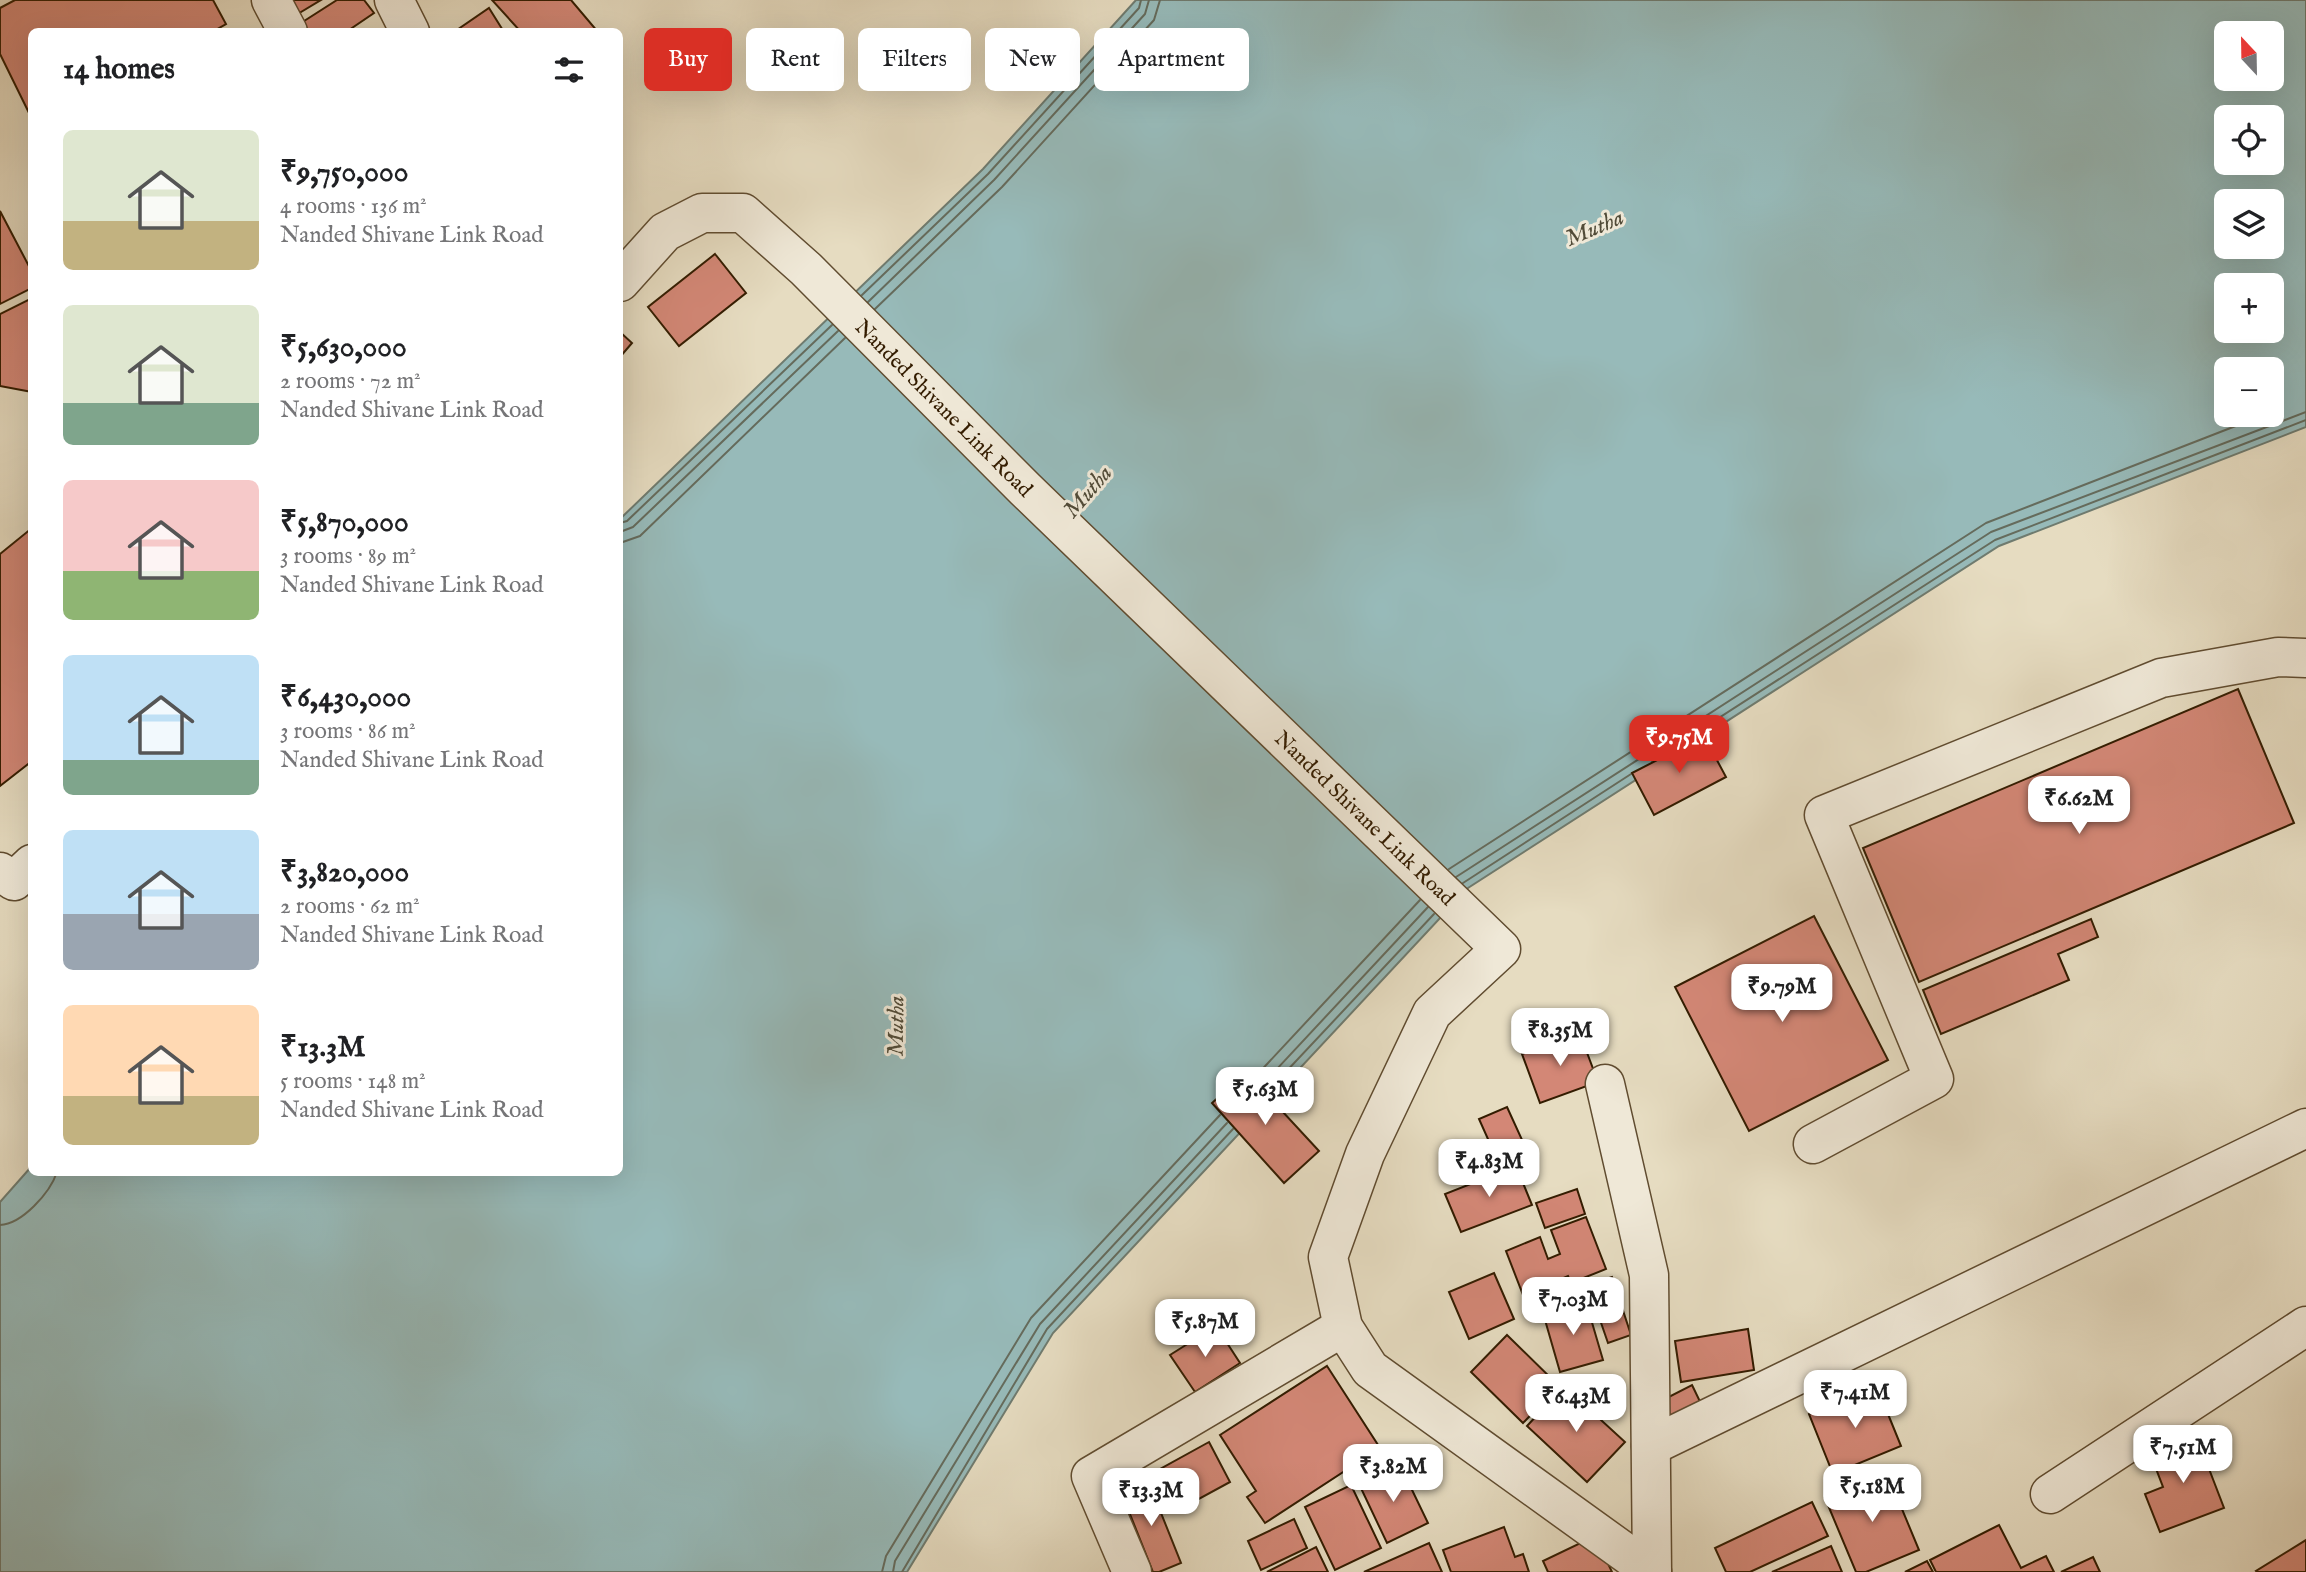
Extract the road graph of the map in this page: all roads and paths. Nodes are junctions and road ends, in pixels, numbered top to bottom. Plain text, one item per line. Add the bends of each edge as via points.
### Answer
1 (271, 0) edge
2 (394, 0) edge
3 (286, 28) edge
4 (408, 28) edge
5 (623, 279) edge
6 (2306, 658) edge
7 (28, 868) edge
8 (0, 872) edge
9 (1605, 1084) dead end
10 (2306, 1128) edge
11 (1813, 1144) dead end
12 (1343, 1326) junction
13 (2306, 1326) edge
14 (1651, 1446) junction
15 (2050, 1494) dead end
16 (1132, 1572) edge
17 (1652, 1572) edge

1 - 3 street
2 - 4 street
5 - 12 street, Nanded Shivane Link Road via 665,232 702,213 743,213 806,269 1025,489 1501,949 1432,1013 1364,1154 1328,1257
6 - 11 street via 2278,657 2161,678 1825,815 1934,1079
7 - 8 street via 14,881
9 - 14 street via 1649,1275
10 - 14 street
12 - 16 street via 1091,1476
12 - 17 street, Nanded Shivane Link Road via 1370,1369
13 - 15 street
14 - 17 street

